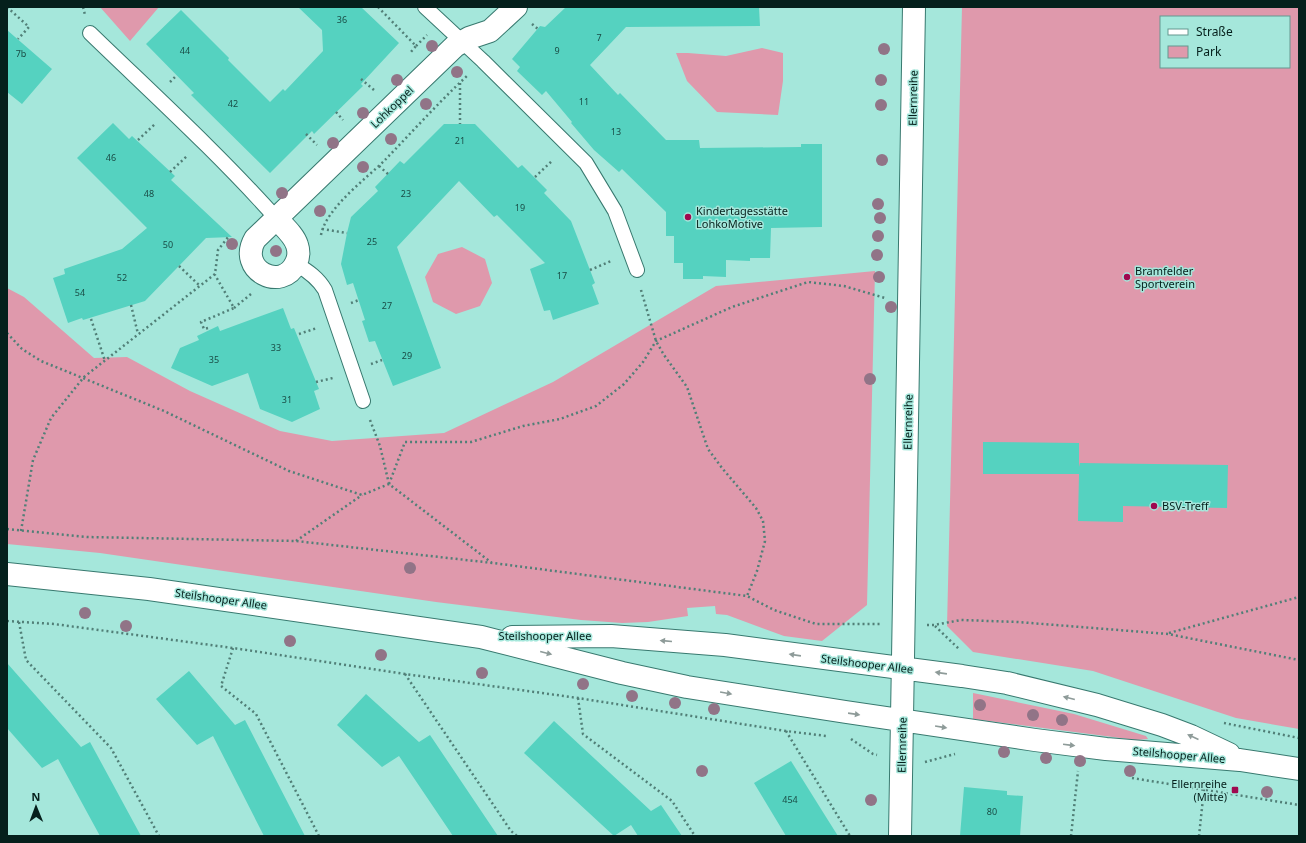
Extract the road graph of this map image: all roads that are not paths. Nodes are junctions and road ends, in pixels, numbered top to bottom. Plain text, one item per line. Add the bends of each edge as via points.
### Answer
1 (425, 7) edge
2 (516, 7) edge
3 (914, 7) edge
4 (90, 33) dead end
5 (462, 42) junction
6 (276, 218) junction
7 (296, 264) junction
8 (636, 270) road end
9 (363, 401) road end
10 (7, 574) edge
11 (481, 637) junction
12 (903, 668) junction
13 (902, 721) junction
14 (1240, 760) junction
15 (1299, 769) edge
16 (900, 836) edge

1 - 5 lane
2 - 5 main road, Lohkoppel via 490,31
3 - 12 main road, Ellernreihe
4 - 6 lane via 203,142
5 - 6 main road, Lohkoppel
5 - 8 lane via 586,163 615,211
6 - 7 main road via 297,245 299,251
6 - 7 main road, Lohkoppel via 257,236 251,251 253,264 262,273 274,277 287,274
7 - 9 lane via 319,280 325,290
10 - 11 main road, Steilshooper Allee via 150,589
12 -> 11 main road, Steilshooper Allee via 726,645 611,636
11 -> 13 main road, Steilshooper Allee via 687,687
12 - 13 main road, Ellernreihe
14 -> 12 main road, Steilshooper Allee via 1191,736 1097,705 1006,683
13 -> 14 main road, Steilshooper Allee via 1106,749
13 - 16 main road, Ellernreihe
14 - 15 main road, Steilshooper Allee

